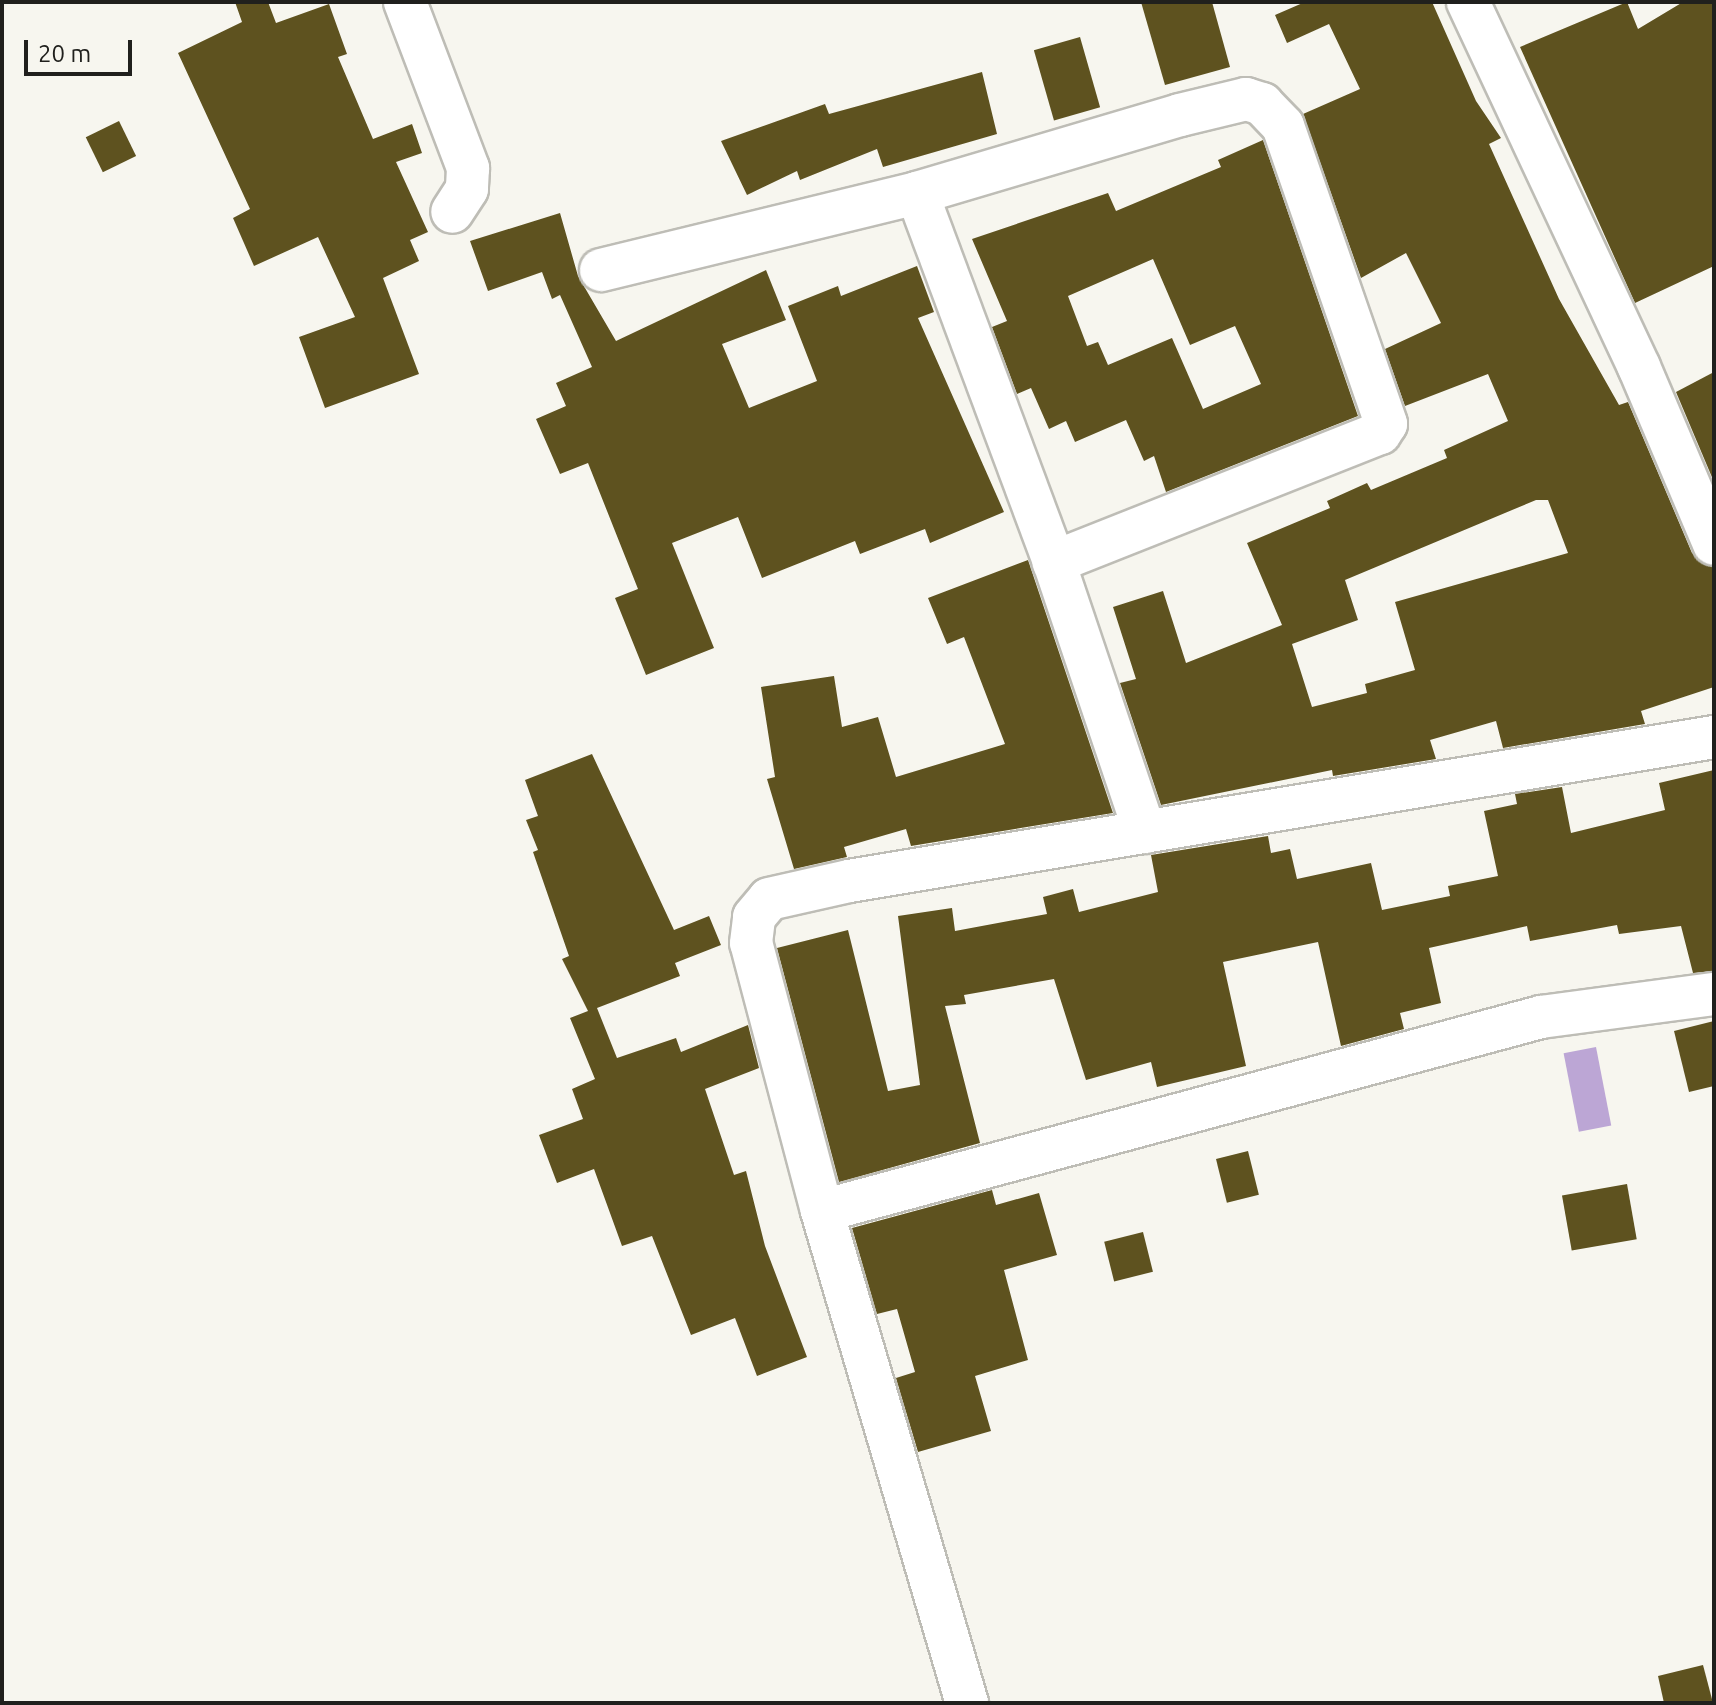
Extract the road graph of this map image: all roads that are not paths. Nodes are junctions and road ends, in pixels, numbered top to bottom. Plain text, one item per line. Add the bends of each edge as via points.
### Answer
1 (405, 2) edge
2 (1468, 2) edge
3 (917, 193) junction
4 (452, 212) dead end
5 (601, 270) dead end
6 (1714, 544) edge
7 (1054, 562) junction
8 (1714, 737) edge
9 (1145, 832) junction
10 (1714, 994) edge
11 (822, 1211) junction
12 (967, 1703) edge

1 - 4 street via 468,168 467,189
2 - 6 street via 1639,367
3 - 5 street
3 - 7 street
3 - 7 street via 1246,99 1262,104 1283,126 1386,424 1380,433
7 - 9 street
8 - 9 street
9 - 11 street via 769,899 754,917 751,943
10 - 11 street via 1541,1017
11 - 12 street

